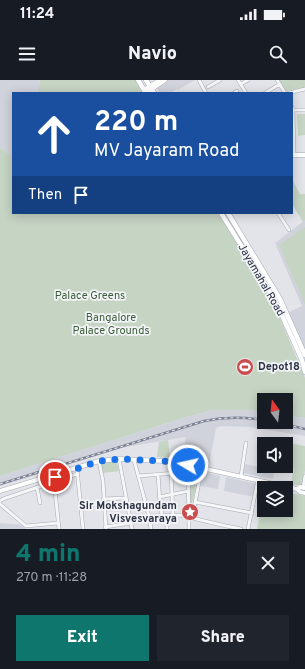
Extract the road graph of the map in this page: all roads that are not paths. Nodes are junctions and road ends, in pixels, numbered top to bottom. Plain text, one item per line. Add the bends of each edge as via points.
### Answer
1 (138, 80) edge
2 (146, 80) edge
3 (160, 80) edge
4 (165, 80) edge
5 (199, 80) edge
6 (220, 80) edge
7 (238, 80) edge
8 (248, 80) edge
9 (277, 80) edge
10 (241, 84) junction
11 (280, 84) junction
12 (208, 87) dead end
13 (152, 89) edge
14 (305, 89) edge
15 (145, 92) edge
16 (205, 92) edge
17 (245, 92) edge
18 (267, 92) edge
19 (284, 92) edge
20 (293, 92) edge
21 (293, 109) edge
22 (305, 110) edge
23 (293, 155) edge
24 (305, 155) edge
25 (222, 214) edge
26 (229, 214) edge
27 (279, 214) edge
28 (289, 230) dead end
29 (305, 355) edge
30 (305, 372) edge
31 (246, 443) dead end
32 (119, 459) junction
33 (134, 460) junction
34 (99, 461) junction
35 (188, 465) junction
36 (202, 467) junction
37 (76, 471) junction
38 (188, 472) junction
39 (171, 473) junction
40 (158, 474) junction
41 (138, 476) junction
42 (241, 476) junction
43 (305, 476) edge
44 (258, 480) junction
45 (54, 481) junction
46 (37, 487) junction
47 (304, 488) edge
48 (297, 489) junction
49 (188, 491) junction
50 (0, 493) edge
51 (305, 493) edge
52 (173, 494) junction
53 (159, 496) junction
54 (126, 498) junction
55 (103, 499) junction
56 (195, 502) junction
57 (0, 503) edge
58 (40, 503) dead end
59 (160, 504) junction
60 (147, 506) junction
61 (252, 513) junction
62 (162, 515) junction
63 (173, 515) junction
64 (149, 516) junction
65 (167, 516) junction
66 (190, 517) junction
67 (58, 523) junction
68 (131, 523) junction
69 (49, 524) junction
70 (26, 527) edge
71 (106, 528) edge
72 (226, 528) edge
73 (49, 529) edge
74 (59, 529) edge
75 (83, 529) edge
76 (132, 529) edge
77 (151, 529) edge
78 (167, 529) edge
79 (189, 529) edge
80 (241, 529) edge
81 (248, 529) edge

1 - 15 main road
2 - 13 main road
3 - 13 street
4 - 13 street
5 - 16 street
6 - 12 street
7 - 10 street
8 - 10 street
9 - 11 street
10 - 17 street
11 - 18 street
11 - 19 street
13 - 15 street
14 - 20 street
21 - 22 street
23 - 24 street
25 - 30 main road, Jayamahal Road via 276,302
26 - 29 main road, Jayamahal Road via 280,299
27 - 28 street
31 - 42 street
32 - 33 street
32 - 34 street
32 - 54 street
33 - 35 street
33 - 41 street
34 - 37 street
34 - 55 street
35 - 36 street
35 - 38 street
36 - 42 street
36 - 56 street
37 - 45 street
37 - 50 street
37 - 75 street
38 - 39 street
38 - 49 street
39 - 40 street
39 - 52 street
40 - 41 street
40 - 53 street
41 - 60 street
42 - 44 street
43 - 47 street
44 - 48 street
44 - 61 street
45 - 46 street
45 - 67 street
46 - 57 street via 3,499
46 - 58 street
47 - 48 street
48 - 51 street
49 - 52 street
49 - 66 street
52 - 53 street
52 - 63 street
53 - 59 street
54 - 55 street
54 - 68 street
55 - 71 street
56 - 61 street
56 - 66 street
57 - 70 street
59 - 60 street
59 - 62 street
60 - 64 street
61 - 81 street
62 - 64 street
62 - 65 street
63 - 65 street
63 - 66 street
64 - 77 street
65 - 78 street
66 - 72 street
66 - 79 street
67 - 69 street
67 - 74 street
68 - 71 street
68 - 76 street
69 - 70 street
69 - 73 street
72 - 80 street

